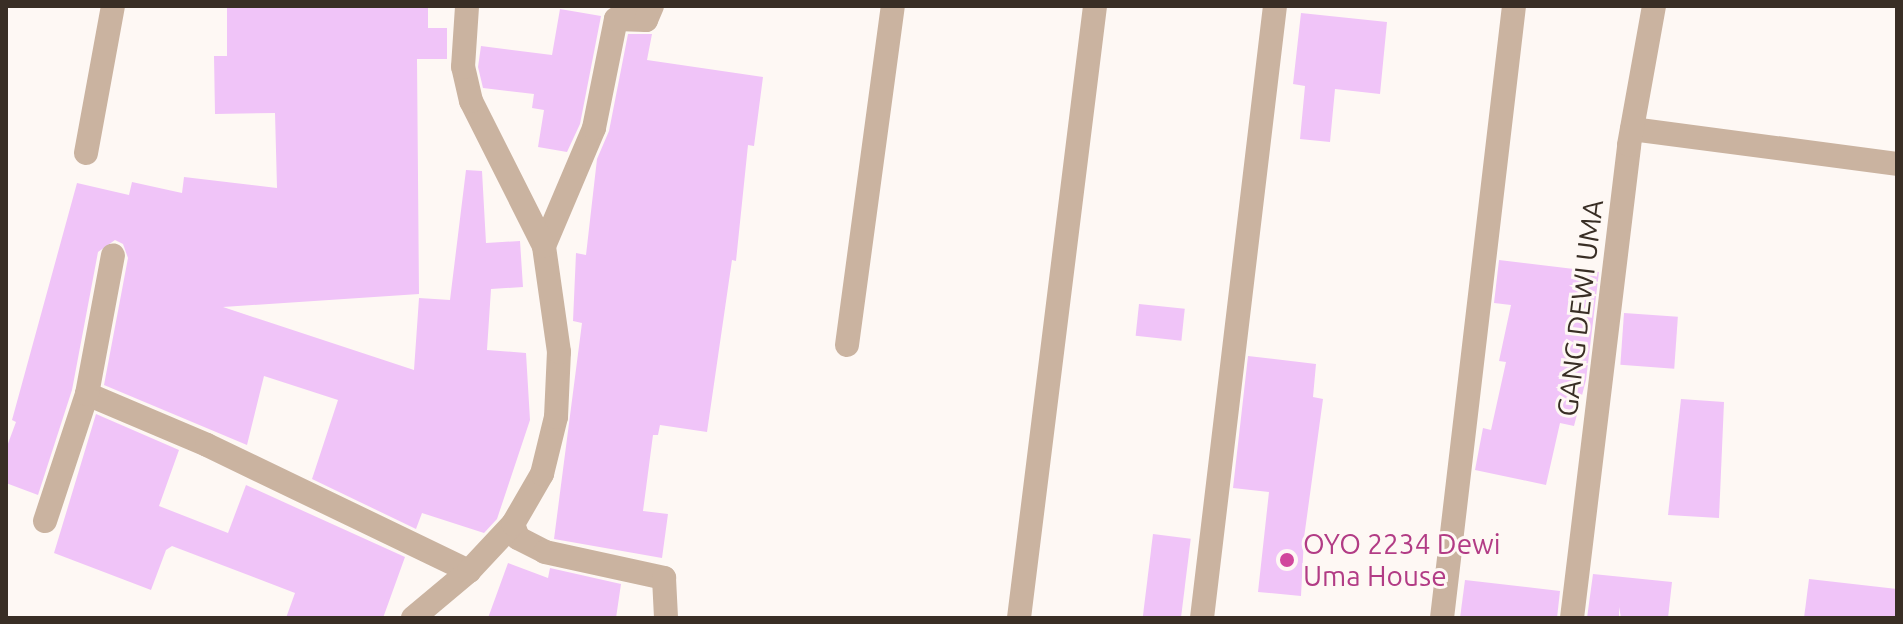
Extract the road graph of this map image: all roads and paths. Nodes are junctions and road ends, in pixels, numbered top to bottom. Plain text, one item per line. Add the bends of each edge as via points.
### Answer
1 (113, 6) edge
2 (467, 6) edge
3 (652, 6) edge
4 (893, 6) edge
5 (1095, 6) edge
6 (1275, 6) edge
7 (1514, 6) edge
8 (1654, 6) edge
9 (1632, 129) junction
10 (86, 153) dead end
11 (1897, 164) edge
12 (544, 246) junction
13 (113, 255) dead end
14 (847, 345) dead end
15 (87, 394) junction
16 (45, 521) dead end
17 (513, 524) junction
18 (469, 571) junction
19 (413, 618) edge
20 (666, 618) edge
21 (1019, 618) edge
22 (1202, 618) edge
23 (1442, 618) edge
24 (1572, 618) edge

1 - 10 street
2 - 12 street via 463,67 471,101
3 - 12 street via 646,20 616,19 594,128
4 - 14 street
5 - 21 street
6 - 22 street
7 - 23 street
8 - 9 street, GANG DEWI UMA
9 - 11 street
9 - 24 street, GANG DEWI UMA
12 - 17 street via 559,352 556,417 542,474
13 - 15 street
15 - 16 street
15 - 18 street via 207,445
17 - 18 street
17 - 20 street via 518,538 545,552 664,578
18 - 19 street

